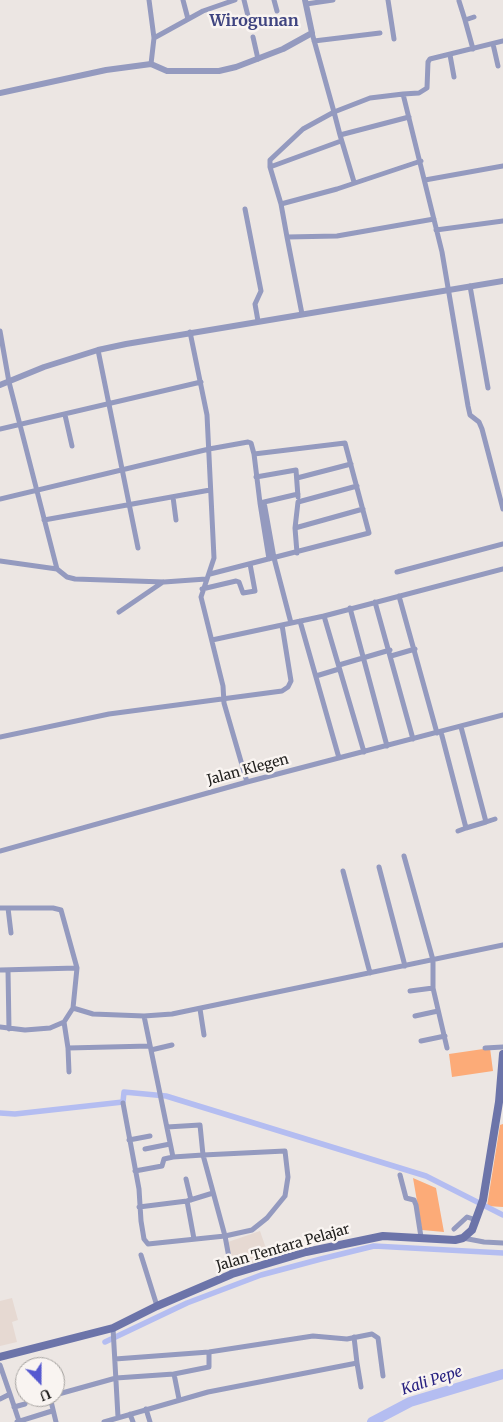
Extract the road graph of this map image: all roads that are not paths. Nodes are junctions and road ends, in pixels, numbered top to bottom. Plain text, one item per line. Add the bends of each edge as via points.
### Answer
1 (149, 0) edge
2 (183, 0) edge
3 (235, 0) edge
4 (244, 0) edge
5 (274, 0) edge
6 (333, 0) edge
7 (388, 0) edge
8 (459, 1) edge
9 (305, 2) edge
10 (277, 11) dead end
11 (474, 17) dead end
12 (188, 19) junction
13 (465, 20) junction
14 (250, 24) dead end
15 (380, 32) dead end
16 (312, 33) junction
17 (253, 37) dead end
18 (154, 38) junction
19 (394, 39) dead end
20 (314, 41) junction
21 (503, 41) edge
22 (493, 44) junction
23 (473, 49) junction
24 (450, 55) junction
25 (258, 59) junction
26 (151, 64) junction
27 (498, 66) dead end
28 (454, 77) dead end
29 (0, 93) edge
30 (403, 94) junction
31 (333, 108) junction
32 (410, 118) junction
33 (340, 138) junction
34 (421, 161) junction
35 (503, 166) edge
36 (270, 167) junction
37 (425, 180) junction
38 (354, 182) junction
39 (281, 204) junction
40 (244, 209) dead end
41 (434, 219) junction
42 (503, 221) edge
43 (436, 230) junction
44 (287, 237) junction
45 (503, 281) edge
46 (470, 286) junction
47 (449, 288) junction
48 (302, 314) junction
49 (258, 321) junction
50 (0, 331) edge
51 (190, 332) junction
52 (98, 350) junction
53 (9, 382) junction
54 (201, 382) junction
55 (0, 385) edge
56 (488, 388) dead end
57 (109, 405) junction
58 (65, 415) junction
59 (22, 424) junction
60 (0, 429) edge
61 (72, 446) dead end
62 (208, 449) junction
63 (254, 454) junction
64 (351, 464) junction
65 (120, 469) junction
66 (256, 477) junction
67 (297, 478) junction
68 (357, 486) junction
69 (38, 489) junction
70 (210, 490) junction
71 (298, 494) junction
72 (173, 497) junction
73 (0, 499) edge
74 (298, 502) junction
75 (262, 503) junction
76 (129, 504) junction
77 (364, 509) junction
78 (503, 509) edge
79 (44, 520) junction
80 (176, 520) dead end
81 (295, 528) junction
82 (503, 544) edge
83 (138, 548) dead end
84 (297, 553) junction
85 (271, 559) junction
86 (0, 561) edge
87 (250, 564) junction
88 (57, 569) junction
89 (503, 569) edge
90 (396, 572) dead end
91 (208, 577) junction
92 (164, 582) junction
93 (202, 589) junction
94 (399, 596) junction
95 (375, 602) junction
96 (350, 608) junction
97 (119, 612) dead end
98 (324, 616) junction
99 (300, 621) junction
100 (291, 623) junction
101 (282, 625) junction
102 (212, 640) junction
103 (415, 649) junction
104 (390, 653) junction
105 (364, 657) junction
106 (339, 667) junction
107 (316, 676) junction
108 (224, 699) junction
109 (503, 715) edge
110 (461, 727) junction
111 (439, 733) junction
112 (0, 737) edge
113 (413, 739) junction
114 (387, 746) junction
115 (364, 752) junction
116 (339, 758) junction
117 (247, 782) junction
118 (495, 819) dead end
119 (486, 822) junction
120 (466, 828) junction
121 (458, 830) dead end
122 (0, 851) edge
123 (404, 856) dead end
124 (379, 867) dead end
125 (343, 871) dead end
126 (0, 908) edge
127 (8, 908) junction
128 (11, 933) dead end
129 (503, 945) edge
130 (433, 960) junction
131 (405, 966) junction
132 (77, 968) junction
133 (0, 970) edge
134 (8, 970) junction
135 (370, 972) junction
136 (433, 988) junction
137 (410, 991) dead end
138 (73, 1008) junction
139 (200, 1009) junction
140 (438, 1011) junction
141 (144, 1016) junction
142 (415, 1016) dead end
143 (64, 1022) junction
144 (0, 1028) edge
145 (9, 1029) junction
146 (204, 1035) dead end
147 (445, 1036) junction
148 (421, 1041) dead end
149 (172, 1045) dead end
150 (503, 1047) edge
151 (68, 1048) junction
152 (151, 1048) junction
153 (447, 1048) dead end
154 (485, 1048) dead end
155 (503, 1054) edge
156 (69, 1072) dead end
157 (123, 1103) dead end
158 (167, 1127) junction
159 (150, 1136) dead end
160 (129, 1140) junction
161 (170, 1144) junction
162 (145, 1149) dead end
163 (203, 1155) junction
164 (173, 1157) junction
165 (135, 1171) junction
166 (400, 1176) dead end
167 (186, 1179) dead end
168 (213, 1193) junction
169 (190, 1200) junction
170 (139, 1207) junction
171 (476, 1220) junction
172 (454, 1229) dead end
173 (225, 1236) junction
174 (421, 1237) junction
175 (194, 1238) junction
176 (463, 1238) junction
177 (503, 1243) edge
178 (141, 1255) dead end
179 (232, 1274) junction
180 (157, 1306) junction
181 (114, 1334) junction
182 (354, 1337) junction
183 (209, 1352) junction
184 (0, 1357) edge
185 (115, 1359) junction
186 (357, 1363) junction
187 (0, 1365) edge
188 (174, 1374) junction
189 (383, 1376) dead end
190 (116, 1378) junction
191 (361, 1387) dead end
192 (65, 1392) edge
193 (10, 1394) junction
194 (0, 1399) edge
195 (179, 1399) junction
196 (14, 1407) joint
197 (51, 1407) edge
198 (146, 1409) junction
199 (52, 1412) junction
200 (130, 1414) junction
201 (118, 1417) junction
202 (18, 1422) edge
203 (56, 1422) edge
204 (104, 1422) edge
205 (132, 1422) edge
206 (150, 1422) edge

1 - 18 street
2 - 12 street
3 - 12 street
4 - 14 street
5 - 10 street
6 - 9 street
7 - 19 street
8 - 13 street
9 - 16 street
11 - 13 street
12 - 18 street
13 - 23 street
15 - 20 street
16 - 20 street
16 - 25 street
17 - 25 street
18 - 26 street
20 - 31 street
21 - 22 street
22 - 23 street
22 - 27 street
23 - 24 street
24 - 28 street
24 - 30 street via 428,60 428,84 424,91
25 - 26 street via 219,71 166,71
26 - 29 street via 106,70
30 - 31 street via 370,98
30 - 32 street
31 - 33 street
31 - 36 street via 289,140 270,160
32 - 33 street
32 - 34 street
33 - 36 street
33 - 38 street
34 - 37 street
34 - 38 street
35 - 37 street
36 - 39 street
37 - 41 street
38 - 39 street
39 - 44 street
40 - 49 street via 262,291 254,304
41 - 43 street
41 - 44 street via 338,236
42 - 43 street
43 - 47 street
44 - 48 street
45 - 46 street
46 - 47 street
46 - 56 street
47 - 48 street
47 - 78 street via 470,415 479,422 482,430
48 - 49 street
49 - 51 street
50 - 53 street
51 - 52 street
51 - 54 street
52 - 53 street
52 - 57 street
53 - 55 street
53 - 59 street
54 - 57 street
54 - 62 street via 207,415
57 - 58 street
57 - 65 street
58 - 59 street
58 - 61 street
59 - 60 street
59 - 69 street
62 - 63 street via 250,442
62 - 65 street
62 - 70 street
63 - 64 street via 342,443 346,445
63 - 66 street
64 - 67 street
64 - 68 street
65 - 69 street
65 - 76 street
66 - 67 street via 294,470
66 - 75 street
67 - 71 street
68 - 74 street
68 - 77 street
69 - 73 street
69 - 79 street
70 - 72 street
70 - 91 street via 214,558
71 - 74 street
71 - 75 street
72 - 76 street
72 - 80 street
74 - 81 street
75 - 85 street
76 - 79 street
76 - 83 street
77 - 81 street
77 - 84 street via 369,534
79 - 88 street
81 - 84 street
82 - 90 street
84 - 85 street
85 - 87 street
85 - 100 street
86 - 88 street
87 - 91 street
87 - 93 street via 255,591 243,593 236,581
88 - 92 street via 75,579
89 - 94 street
91 - 92 street
91 - 93 street
92 - 97 street
93 - 102 street via 201,597
94 - 95 street
94 - 103 street
95 - 96 street
95 - 104 street
96 - 98 street
96 - 105 street
98 - 99 street
98 - 106 street
99 - 100 street
99 - 107 street
100 - 101 street
101 - 102 street
101 - 108 street via 291,682 288,687 268,694
102 - 108 street
103 - 104 street
103 - 111 street
104 - 105 street
104 - 113 street
105 - 106 street
105 - 114 street
106 - 107 street
106 - 115 street
107 - 116 street
108 - 112 street via 109,714
108 - 117 street
109 - 110 street, Jalan Klegen
110 - 111 street, Jalan Klegen
110 - 119 street
111 - 113 street, Jalan Klegen
111 - 120 street
113 - 114 street, Jalan Klegen
114 - 115 street, Jalan Klegen
115 - 116 street, Jalan Klegen
116 - 117 street, Jalan Klegen
117 - 122 street, Jalan Klegen
118 - 119 street
119 - 120 street
120 - 121 street
123 - 130 street
124 - 131 street
125 - 135 street
126 - 127 street
127 - 128 street
127 - 132 street via 60,910
129 - 130 street
130 - 131 street
130 - 136 street
131 - 135 street
132 - 134 street
132 - 138 street
133 - 134 street
134 - 145 street
135 - 139 street
136 - 137 street
136 - 140 street
138 - 141 street via 92,1014
138 - 143 street
139 - 141 street
139 - 146 street
140 - 142 street
140 - 147 street
141 - 152 street
143 - 145 street via 50,1028
143 - 151 street
144 - 145 street
147 - 148 street
147 - 153 street
149 - 152 street
150 - 154 street
151 - 152 street
151 - 156 street
152 - 158 street
155 - 171 main road via 499,1102 483,1200
157 - 160 street
158 - 161 street
158 - 163 street via 200,1125
159 - 160 street
160 - 165 street
161 - 162 street
161 - 164 street
163 - 164 street
163 - 168 street
163 - 173 street via 284,1150 287,1154 288,1188 284,1199 256,1227
164 - 165 street via 164,1159 162,1166
165 - 170 street
166 - 174 street via 406,1197 414,1200 416,1205
167 - 169 street
168 - 169 street
168 - 173 street
169 - 170 street
169 - 175 street
170 - 175 street via 144,1239 148,1244
171 - 172 street via 467,1217
171 - 176 main road via 471,1232
173 - 175 street
173 - 179 street
174 - 176 main road, Jalan Tentara Pelajar
174 - 179 main road, Jalan Tentara Pelajar via 360,1239
176 - 177 street
178 - 180 street
179 - 180 main road, Jalan Tentara Pelajar
180 - 181 main road, Jalan Tentara Pelajar
181 - 184 main road, Jalan Tentara Pelajar
181 - 185 street
182 - 183 street via 313,1336
182 - 186 street
182 - 189 street via 376,1336
183 - 185 street
183 - 188 street via 209,1367
185 - 190 street
186 - 191 street
186 - 195 street
187 - 193 street
188 - 190 street
188 - 195 street
190 - 192 street
190 - 201 street
193 - 194 street
193 - 196 street
195 - 198 street
196 - 202 street
197 - 199 street
198 - 200 street
198 - 206 street
199 - 202 street
199 - 203 street
200 - 201 street
200 - 205 street
201 - 204 street

